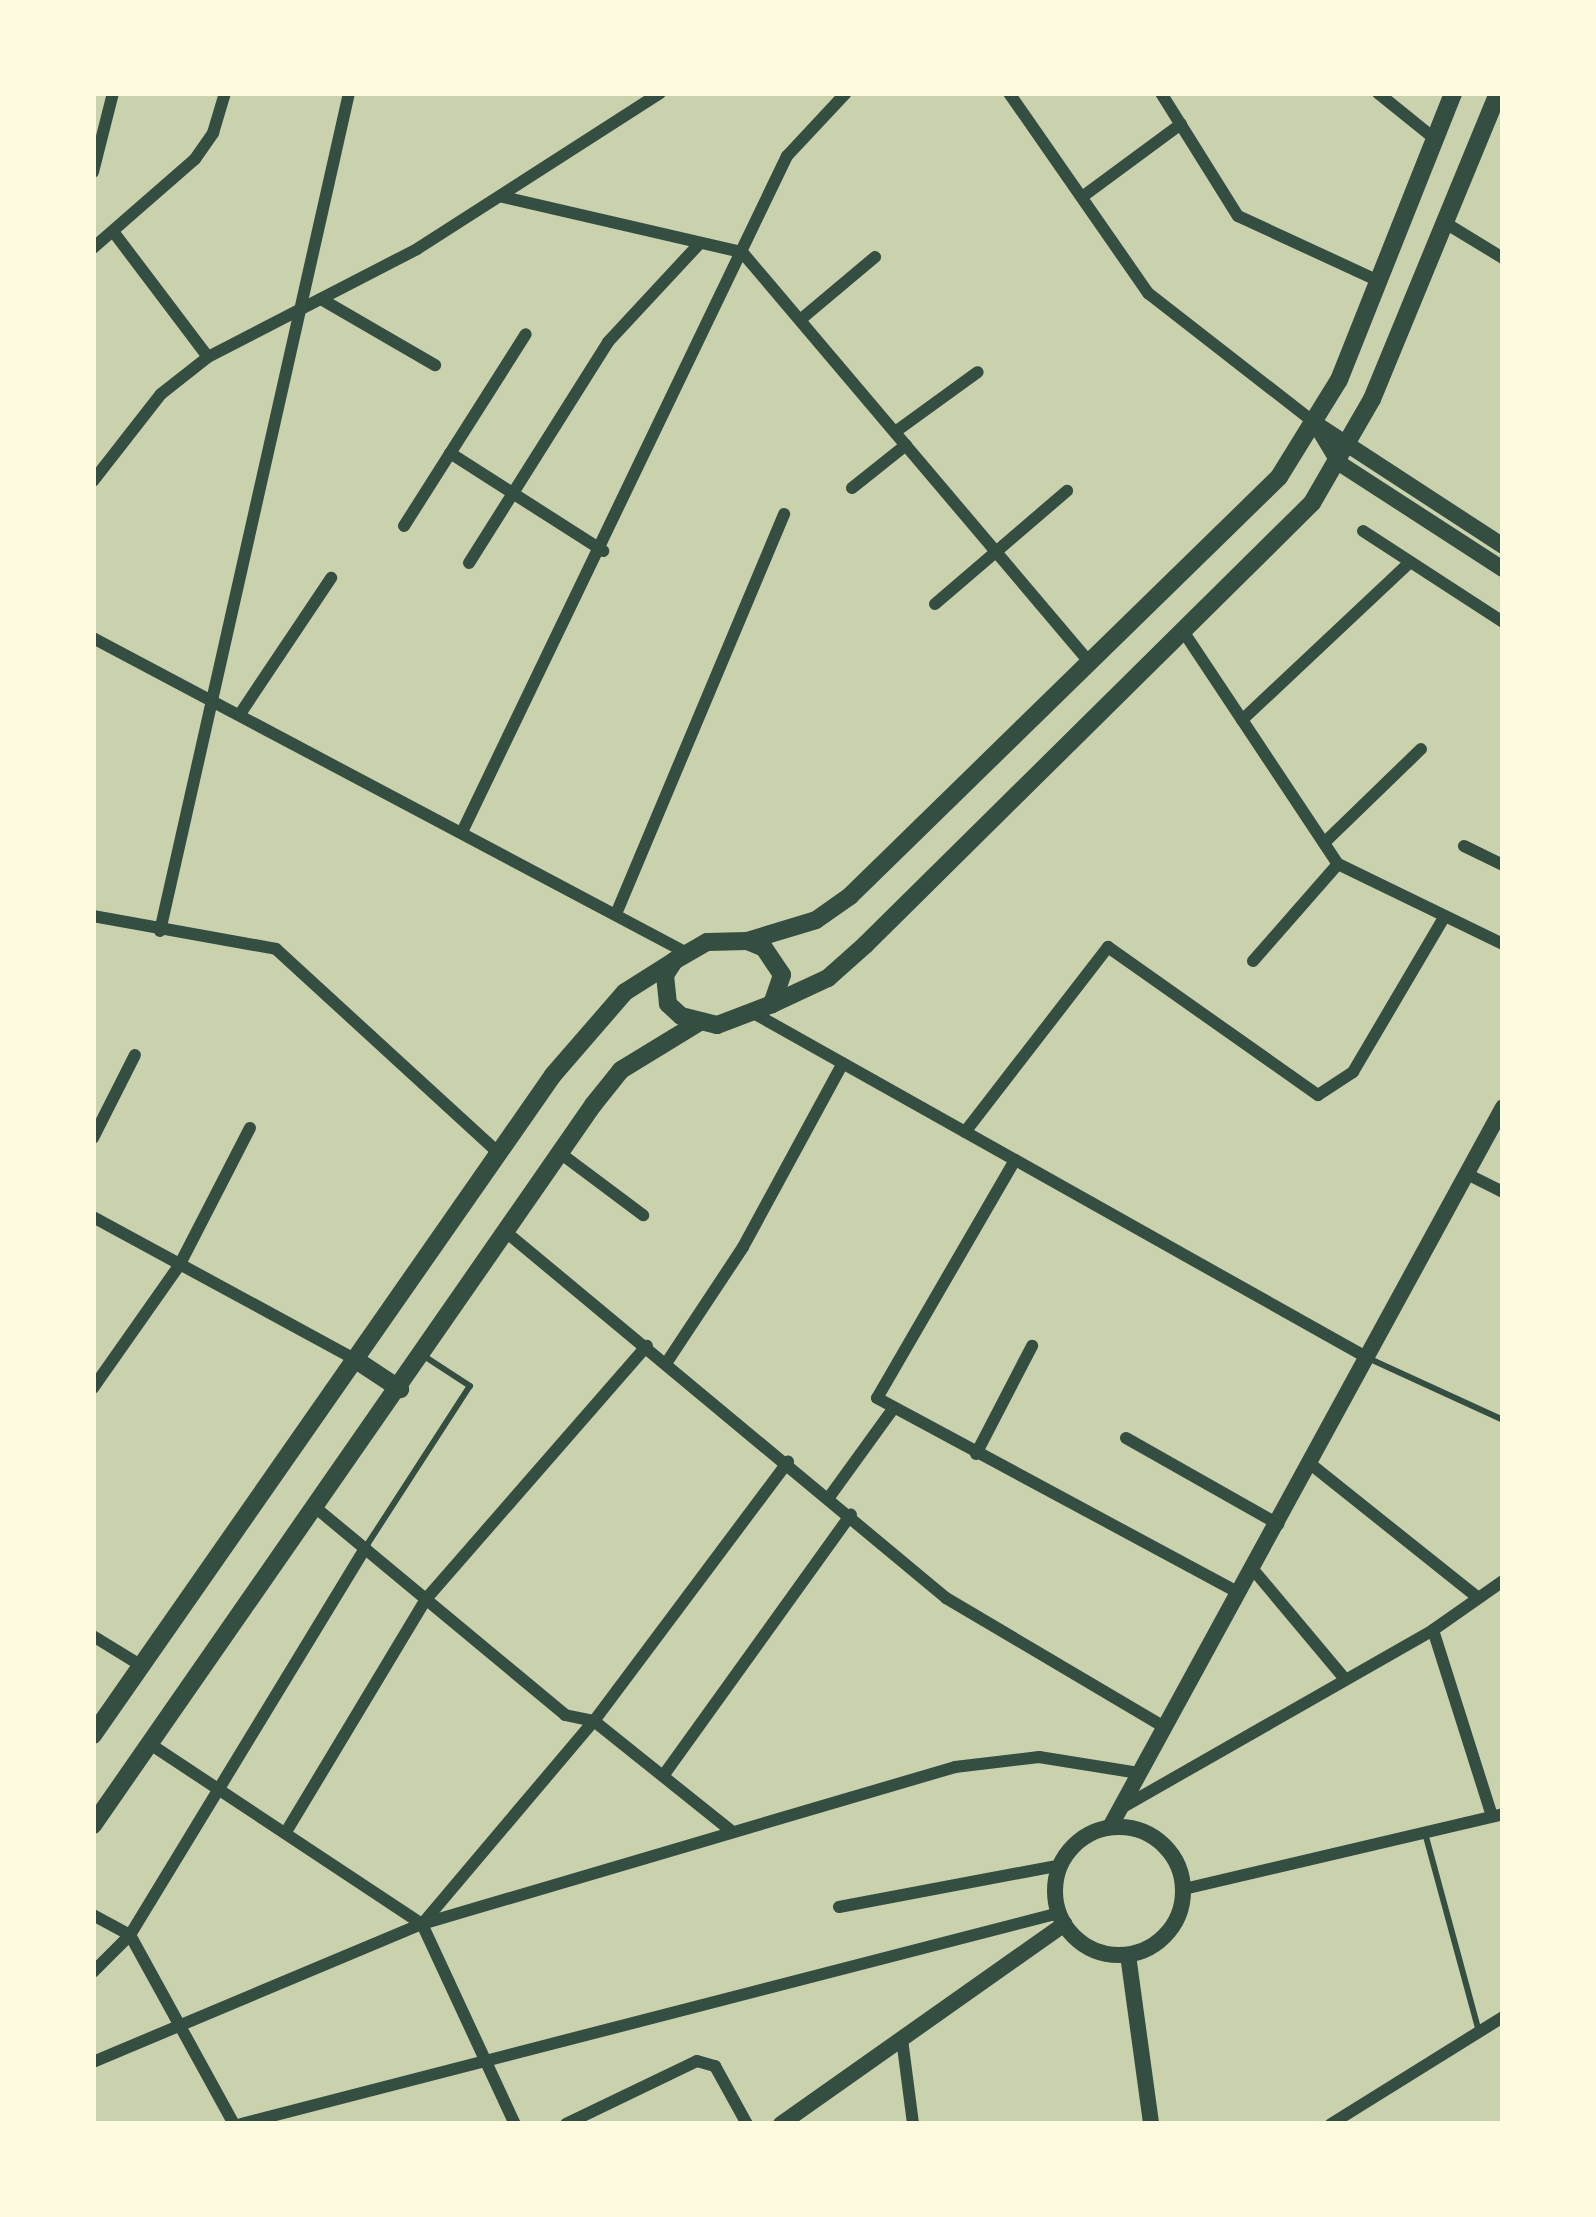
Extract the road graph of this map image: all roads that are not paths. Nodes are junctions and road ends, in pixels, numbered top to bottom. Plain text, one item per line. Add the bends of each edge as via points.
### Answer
1 (113, 93) edge
2 (225, 93) edge
3 (349, 93) edge
4 (660, 93) edge
5 (847, 93) edge
6 (1009, 93) edge
7 (1161, 93) edge
8 (1378, 93) edge
9 (1453, 93) edge
10 (1498, 94) edge
11 (1180, 124) junction
12 (1436, 139) junction
13 (93, 172) edge
14 (503, 197) junction
15 (1082, 197) junction
16 (1447, 224) junction
17 (115, 234) junction
18 (699, 244) junction
19 (93, 248) edge
20 (742, 252) junction
21 (874, 257) dead end
22 (1503, 258) edge
23 (1381, 282) junction
24 (321, 299) junction
25 (299, 311) junction
26 (800, 320) junction
27 (526, 334) dead end
28 (208, 357) junction
29 (435, 365) dead end
30 (978, 372) dead end
31 (1315, 424) junction
32 (895, 432) junction
33 (1351, 443) junction
34 (906, 445) junction
35 (450, 453) junction
36 (1339, 463) junction
37 (93, 481) edge
38 (852, 488) dead end
39 (510, 491) junction
40 (1067, 491) dead end
41 (784, 514) dead end
42 (404, 526) dead end
43 (1363, 531) dead end
44 (1503, 546) edge
45 (994, 549) junction
46 (603, 550) junction
47 (469, 563) dead end
48 (1409, 563) junction
49 (1503, 569) edge
50 (331, 578) dead end
51 (934, 604) dead end
52 (1503, 622) edge
53 (1185, 634) junction
54 (93, 638) edge
55 (1092, 664) junction
56 (208, 698) junction
57 (240, 714) junction
58 (1242, 720) junction
59 (1421, 749) dead end
60 (463, 830) junction
61 (1324, 843) junction
62 (1464, 845) dead end
63 (1338, 865) junction
64 (1503, 865) edge
65 (616, 914) junction
66 (93, 916) edge
67 (1445, 916) junction
68 (160, 931) junction
69 (747, 941) junction
70 (1503, 944) edge
71 (680, 957) junction
72 (1252, 962) dead end
73 (764, 1009) junction
74 (698, 1023) junction
75 (135, 1055) dead end
76 (843, 1063) junction
77 (1503, 1107) edge
78 (250, 1128) dead end
79 (965, 1132) junction
80 (93, 1138) edge
81 (499, 1153) junction
82 (560, 1153) junction
83 (1015, 1160) junction
84 (1466, 1174) junction
85 (1503, 1192) edge
86 (643, 1215) dead end
87 (93, 1217) edge
88 (506, 1232) junction
89 (180, 1264) junction
90 (647, 1346) junction
91 (1032, 1346) dead end
92 (424, 1356) junction
93 (1366, 1358) junction
94 (356, 1360) junction
95 (667, 1362) junction
96 (93, 1388) edge
97 (400, 1389) junction
98 (893, 1409) junction
99 (1503, 1420) edge
100 (1126, 1438) dead end
101 (976, 1454) junction
102 (788, 1462) junction
103 (1313, 1466) junction
104 (830, 1496) junction
105 (316, 1508) junction
106 (850, 1514) junction
107 (1278, 1524) junction
108 (364, 1548) junction
109 (1251, 1567) junction
110 (1503, 1581) edge
111 (1238, 1592) junction
112 (1477, 1597) junction
113 (426, 1599) junction
114 (1433, 1630) junction
115 (93, 1636) edge
116 (142, 1666) junction
117 (1344, 1678) junction
118 (594, 1721) junction
119 (1164, 1727) junction
120 (93, 1735) edge
121 (150, 1744) junction
122 (1139, 1773) junction
123 (663, 1776) junction
124 (220, 1791) junction
125 (1120, 1808) junction
126 (1498, 1815) edge
127 (93, 1825) edge
128 (1110, 1827) junction
129 (730, 1830) junction
130 (286, 1832) junction
131 (1424, 1832) junction
132 (1061, 1865) junction
133 (1184, 1889) junction
134 (839, 1907) dead end
135 (93, 1916) edge
136 (1061, 1918) junction
137 (422, 1924) junction
138 (130, 1935) junction
139 (1128, 1955) junction
140 (93, 1972) edge
141 (1503, 2017) edge
142 (180, 2022) junction
143 (1479, 2032) junction
144 (902, 2038) junction
145 (93, 2062) edge
146 (487, 2063) junction
147 (788, 2122) edge
148 (1333, 2123) edge
149 (238, 2124) edge
150 (515, 2124) edge
151 (566, 2124) edge
152 (747, 2124) edge
153 (913, 2124) edge
154 (1150, 2124) edge

1 - 13 street
2 - 17 street via 195,159
3 - 25 street
4 - 14 street
5 - 20 street via 787,156
6 - 15 street
7 - 11 street
8 - 12 street
9 - 12 main road
10 - 16 main road
11 - 15 street
11 - 23 street via 1238,216
12 - 23 main road
14 - 18 street
14 - 24 street
15 - 31 street via 1148,293
16 - 22 street
16 - 33 main road
17 - 19 street
17 - 28 street
18 - 20 street
18 - 39 street via 608,342
20 - 26 street
20 - 46 street
21 - 26 street
23 - 31 main road
24 - 25 street
24 - 29 street
25 - 28 street
25 - 56 street
26 - 32 street
27 - 35 street
28 - 37 street via 161,394
30 - 32 street
31 - 33 main road
31 - 36 main road
31 - 55 main road via 1248,512
32 - 34 street
33 - 36 main road
33 - 44 main road
34 - 38 street
34 - 45 street
35 - 39 street
35 - 42 street
36 - 49 main road
36 - 53 main road via 1299,519
39 - 46 street
39 - 47 street
40 - 45 street
41 - 65 street
43 - 48 street
45 - 51 street
45 - 55 street
46 - 60 street
48 - 52 street
48 - 58 street
50 - 57 street
53 - 58 street
53 - 73 main road via 828,978
54 - 56 street
55 - 69 main road via 850,896 815,920
56 - 57 street
56 - 68 street
57 - 60 street
58 - 61 street
59 - 61 street
60 - 65 street
61 - 63 street
62 - 64 street
63 - 67 street
63 - 72 street
65 - 71 street
66 - 68 street
67 - 70 street
67 - 79 street via 1353,1072 1318,1095 1108,947
68 - 81 street via 276,949
69 - 71 main road via 706,942
69 - 73 main road via 764,948 782,975
71 - 74 main road via 665,975 668,1004
71 - 81 main road via 592,1026
73 - 74 main road
73 - 76 street
74 - 82 main road via 621,1070
75 - 80 street
76 - 79 street
76 - 95 street via 743,1247
77 - 84 main road
78 - 89 street
79 - 83 street
81 - 94 main road
82 - 86 street
82 - 88 main road
83 - 93 street
83 - 98 street via 877,1387 877,1398
84 - 85 street
84 - 93 main road
87 - 89 street
88 - 90 street
88 - 92 main road
89 - 94 street
89 - 96 street
90 - 95 street
90 - 113 street
91 - 101 street
92 - 97 main road
92 - 108 lane via 470,1386
93 - 99 lane
93 - 103 main road
94 - 97 main road
94 - 116 main road
95 - 102 street
97 - 105 main road
98 - 101 street
98 - 104 street
100 - 107 street
101 - 111 street
102 - 104 street
102 - 118 street
103 - 107 main road
103 - 112 street
104 - 106 street
105 - 108 street
105 - 121 main road
106 - 119 street via 946,1598
106 - 123 street
107 - 109 main road
108 - 113 street
108 - 124 street
109 - 111 main road
109 - 117 street
110 - 112 street
111 - 119 main road
112 - 114 street
113 - 118 street via 565,1715
113 - 130 street
114 - 117 street
114 - 126 street
115 - 116 street
116 - 120 main road
117 - 125 street
118 - 123 street
118 - 137 street
119 - 122 main road
121 - 124 street
121 - 127 main road
122 - 125 main road
122 - 129 street via 1039,1757 956,1767
123 - 129 street
124 - 130 street
124 - 138 street
125 - 128 main road
126 - 131 street
128 - 132 main road via 1076,1843
128 - 133 main road via 1161,1841
129 - 137 street
130 - 137 street
131 - 133 street
131 - 143 lane
132 - 134 street
132 - 136 main road
133 - 139 main road via 1162,1940
135 - 138 street
136 - 139 main road via 1092,1949
136 - 144 main road
136 - 146 street
137 - 142 street
137 - 146 street
138 - 140 street
138 - 142 street
139 - 154 main road
141 - 143 street
142 - 145 street
142 - 149 street
143 - 148 street
144 - 147 main road
144 - 153 street
146 - 149 street
146 - 150 street
151 - 152 street via 697,2060 715,2066

